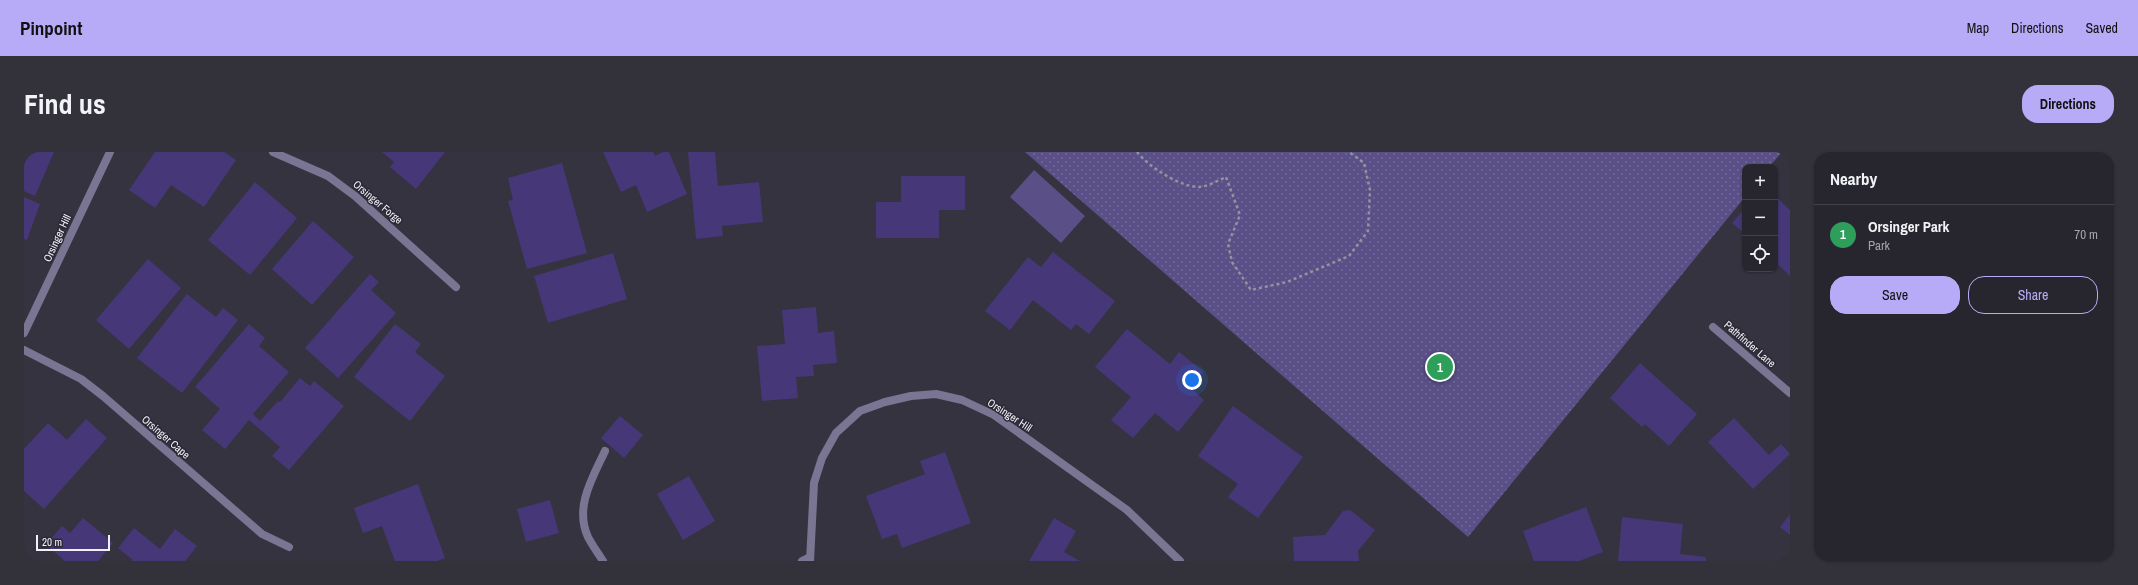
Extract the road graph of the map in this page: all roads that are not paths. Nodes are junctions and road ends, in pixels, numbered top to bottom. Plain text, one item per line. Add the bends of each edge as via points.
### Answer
1 (110, 152) edge
2 (273, 152) edge
3 (456, 287) dead end
4 (1713, 327) dead end
5 (24, 333) edge
6 (24, 350) edge
7 (1790, 393) edge
8 (605, 451) dead end
9 (289, 547) dead end
10 (810, 559) edge
11 (602, 561) edge
12 (802, 561) edge
13 (1180, 561) edge

1 - 5 street, Orsinger Hill
2 - 3 street, Orsinger Forge via 328,176 355,196
4 - 7 street, Pathfinder Lane
6 - 9 street, Orsinger Cape via 81,379 262,534
8 - 11 street via 585,494 584,516 587,536
10 - 12 street
10 - 13 street, Orsinger Hill via 814,483 822,458 836,433 860,411 911,396 936,394 962,400 994,415 1127,510

